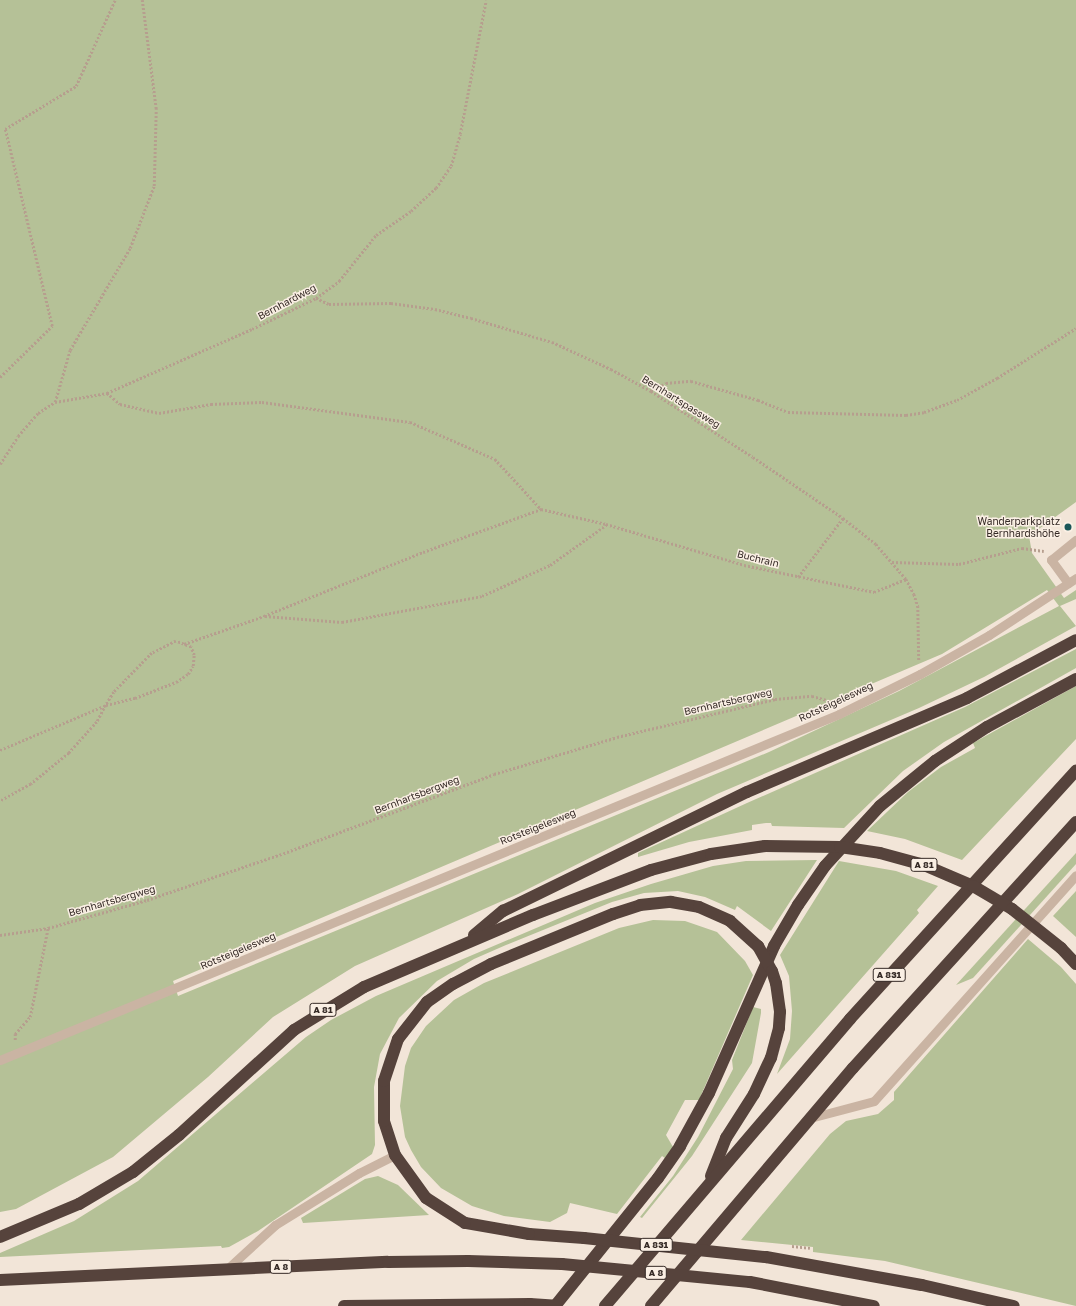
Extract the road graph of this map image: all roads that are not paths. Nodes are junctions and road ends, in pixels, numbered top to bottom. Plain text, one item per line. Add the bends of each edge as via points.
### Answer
1 (1076, 540) edge
2 (1072, 580) edge
3 (1076, 640) edge
4 (1076, 679) edge
5 (1076, 771) edge
6 (1076, 822) edge
7 (1076, 875) edge
8 (464, 943) junction
9 (1076, 964) edge
10 (0, 1060) edge
11 (810, 1118) junction
12 (395, 1155) junction
13 (707, 1185) junction
14 (0, 1238) edge
15 (227, 1269) junction
16 (0, 1280) edge
17 (344, 1306) edge
18 (556, 1306) edge
19 (605, 1306) edge
20 (651, 1306) edge
21 (874, 1306) edge
22 (1014, 1306) edge

1 - 2 lane via 1051,560
2 - 10 lane, Rotsteigelesweg via 1027,612 920,674 838,714
3 - 8 highway via 960,701 747,792 503,911
4 - 18 highway via 987,727 935,761 880,806 825,866 774,946 709,1093 680,1146 658,1178
5 - 13 highway, A 831 via 913,948
6 - 11 highway via 925,987
7 - 11 lane via 874,1101
8 - 9 highway, A 81, bridge via 651,870 711,854 766,846 840,847 880,853 956,877 1000,902 1061,948
8 - 14 highway, A 81 via 364,987 318,1013 270,1050 178,1135 132,1172 79,1204
11 - 20 highway
12 - 13 highway, bridge via 384,1121 384,1081 398,1039 427,1002 453,984 491,964 640,905 685,904 713,911 730,921 758,946 772,971 780,1012 779,1028 771,1058 754,1094 726,1138
12 - 15 lane via 359,1173 275,1225
12 - 22 highway, bridge via 426,1198 465,1223 529,1234 766,1257 922,1285
13 - 19 highway, A 831
15 - 16 highway, A 8
15 - 21 highway, A 8, bridge via 468,1261 562,1264 750,1282
17 - 18 highway, bridge

